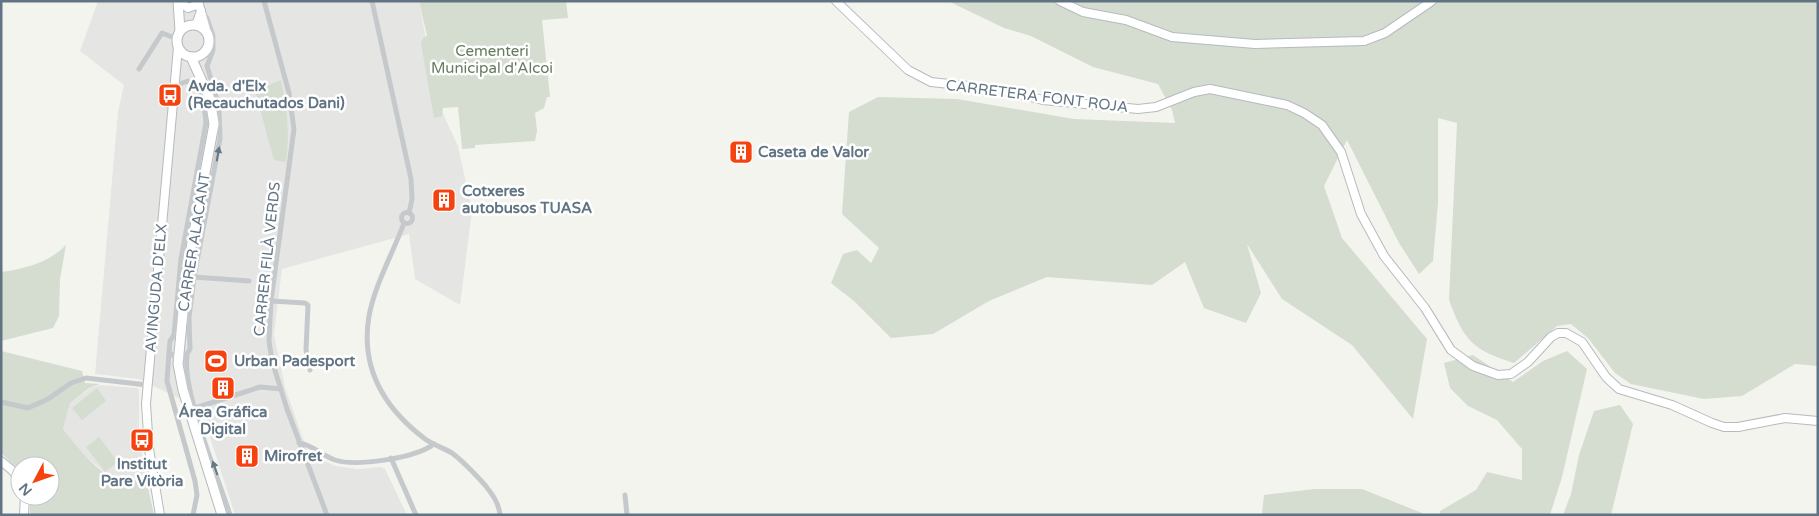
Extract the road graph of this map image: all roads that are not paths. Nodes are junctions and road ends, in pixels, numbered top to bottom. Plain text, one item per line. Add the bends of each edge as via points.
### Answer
1 (264, 1) edge
2 (372, 1) edge
3 (836, 1) edge
4 (1060, 1) edge
5 (1432, 1) edge
6 (178, 4) edge
7 (199, 5) edge
8 (194, 25) junction
9 (207, 33) junction
10 (178, 39) junction
11 (188, 57) junction
12 (139, 69) dead end
13 (174, 86) junction
14 (213, 113) junction
15 (221, 122) junction
16 (206, 123) junction
17 (194, 277) junction
18 (249, 280) dead end
19 (271, 301) junction
20 (180, 331) junction
21 (189, 340) junction
22 (169, 352) junction
23 (181, 358) junction
24 (310, 370) dead end
25 (147, 386) junction
26 (280, 389) junction
27 (1, 402) edge
28 (195, 408) junction
29 (1818, 421) edge
30 (299, 443) junction
31 (434, 444) junction
32 (391, 458) junction
33 (625, 495) dead end
34 (160, 515) edge
35 (193, 515) edge
36 (222, 515) edge
37 (230, 515) edge
38 (326, 515) edge
39 (416, 515) edge
40 (500, 515) edge
41 (627, 515) edge

1 - 19 street, CARRER FILÀ VERDS via 289,93 294,129
2 - 31 street via 411,179 409,213 413,217 408,224 404,223 374,297 368,323 368,352 376,381 392,410
3 - 29 street, CARRETERA FONT ROJA via 908,70 930,82 996,89 1043,100 1138,109 1156,107 1210,89 1277,103 1304,113 1322,125 1341,152 1361,214 1384,256 1425,308 1451,350 1473,366 1498,375 1511,374 1528,362 1550,337 1566,333 1582,342 1606,377 1619,388 1672,405 1712,423 1733,427 1785,418
4 - 5 street via 1083,12 1126,20 1172,37 1255,44 1364,41 1385,33
6 - 7 street via 188,8
6 - 8 main road via 184,19
6 - 10 main road
7 - 8 street
7 - 9 street
7 - 15 street, CARRER ALACANT via 213,36 213,50 207,66
8 - 9 main road
8 - 10 main road
9 - 11 main road, CARRER ALACANT via 209,43
10 - 11 main road
10 - 12 street via 162,33
11 - 13 street, AVINGUDA D'ELX
11 - 14 main road, CARRER ALACANT via 199,72
13 - 16 street, CARRER ALACANT via 188,81 196,86
13 - 25 street, AVINGUDA D'ELX
14 - 15 street, CARRER ALACANT
14 - 16 street, CARRER ALACANT
14 - 20 main road, CARRER ALACANT via 212,138 188,262
17 -> 15 street, CARRER ALACANT
16 - 20 street, CARRER ALACANT via 181,259
17 - 18 street, CARRER FILÀ VERDS
17 - 21 street, CARRER ALACANT
19 - 24 street via 308,305 306,350
19 - 26 street, CARRER FILÀ VERDS via 269,341
20 - 21 street
20 - 22 street via 170,341
20 - 23 main road, CARRER ALACANT
21 - 23 street, CARRER ALACANT via 190,347
22 - 23 street
22 - 35 street via 167,381 196,481
23 - 28 street, CARRER ALACANT
23 - 36 main road, CARRER ALACANT via 182,390
25 - 27 street via 86,378 28,408
25 - 34 street, AVINGUDA D'ELX via 148,449
26 - 28 street via 260,387
26 - 30 street, CARRER FILÀ VERDS
37 -> 28 street, CARRER ALACANT
30 - 32 street via 344,462
30 - 38 street, CARRER FILÀ VERDS
31 - 32 street via 425,450
31 - 40 street via 453,454 479,479 497,503
32 - 39 street
33 - 41 street

